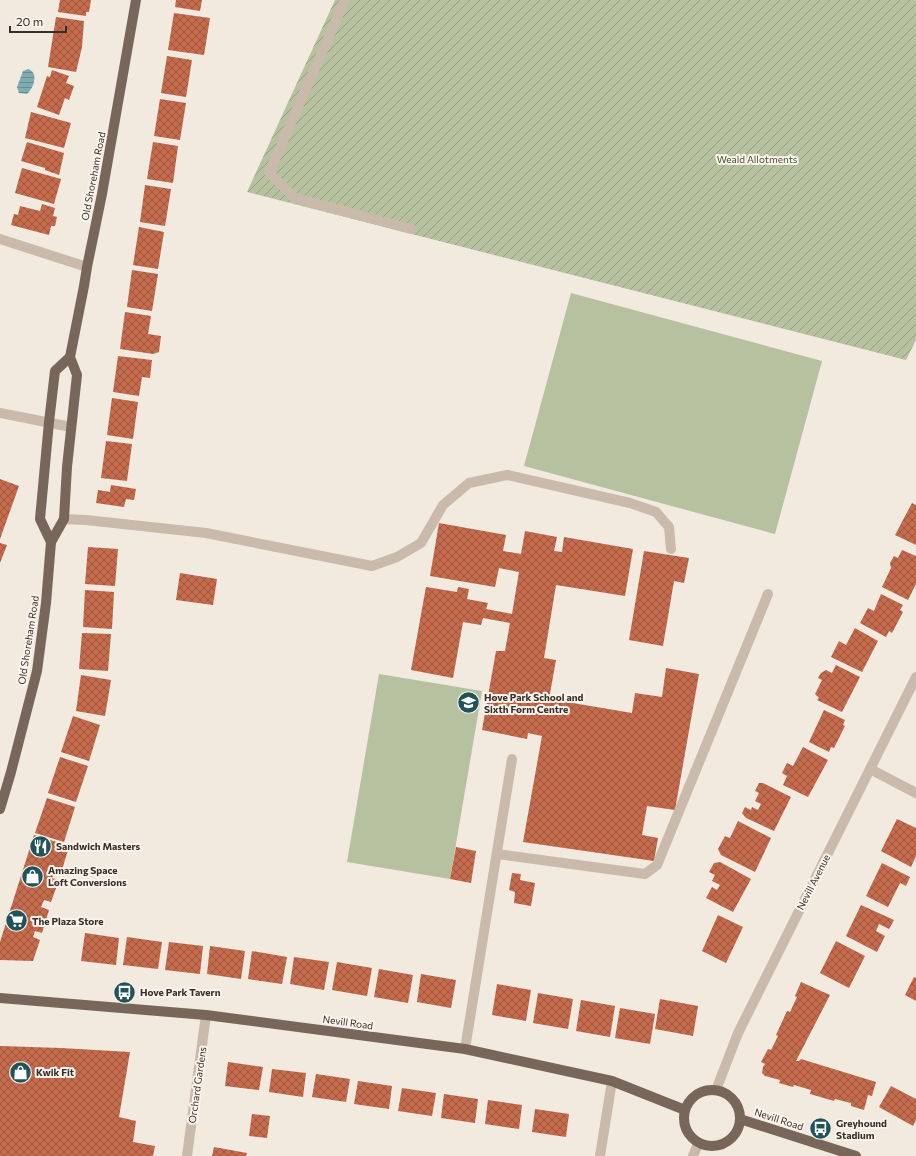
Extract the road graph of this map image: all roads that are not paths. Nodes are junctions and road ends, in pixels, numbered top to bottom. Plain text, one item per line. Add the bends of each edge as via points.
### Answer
1 (136, 0) edge
2 (345, 0) edge
3 (411, 229) dead end
4 (0, 239) edge
5 (86, 267) junction
6 (70, 357) junction
7 (0, 413) edge
8 (49, 422) junction
9 (71, 427) junction
10 (64, 519) junction
11 (51, 542) junction
12 (671, 549) dead end
13 (768, 594) dead end
14 (916, 677) edge
15 (512, 759) dead end
16 (870, 769) junction
17 (916, 793) edge
18 (0, 809) edge
19 (497, 854) junction
20 (0, 998) edge
21 (206, 1015) junction
22 (465, 1049) junction
23 (612, 1081) junction
24 (716, 1090) junction
25 (685, 1110) junction
26 (740, 1119) junction
27 (698, 1144) junction
28 (187, 1156) edge
29 (600, 1156) edge
30 (693, 1156) edge
31 (856, 1156) edge

1 - 5 main road, Old Shoreham Road via 102,194
2 - 3 street via 270,173 295,198
4 - 5 street
5 - 6 main road, Old Shoreham Road
6 - 8 main road via 55,371
6 - 9 main road, Old Shoreham Road via 77,374
7 - 8 street
8 - 9 street
8 - 11 main road via 40,519
9 - 10 main road, Old Shoreham Road
10 - 11 main road, Old Shoreham Road
10 - 12 street via 206,533 372,566 397,557 420,543 443,505 470,483 507,475 630,503 656,512 669,527
11 - 18 main road, Old Shoreham Road via 37,671
13 - 19 street via 657,865 646,874
14 - 16 street, Nevill Avenue
15 - 19 street
16 - 17 street
16 - 24 street, Nevill Avenue via 738,1033
19 - 22 street
20 - 21 main road, Nevill Road
21 - 22 main road, Nevill Road
21 - 28 street, Orchard Gardens
22 - 23 main road, Nevill Road
23 - 25 main road, Nevill Road
23 - 29 street
24 - 25 main road via 696,1094
24 - 26 main road, Nevill Road via 724,1092 734,1100 740,1111
25 - 27 main road via 686,1129
26 - 27 main road, Nevill Road via 738,1130 731,1140 721,1146 709,1147
26 - 31 main road, Nevill Road
27 - 30 street

